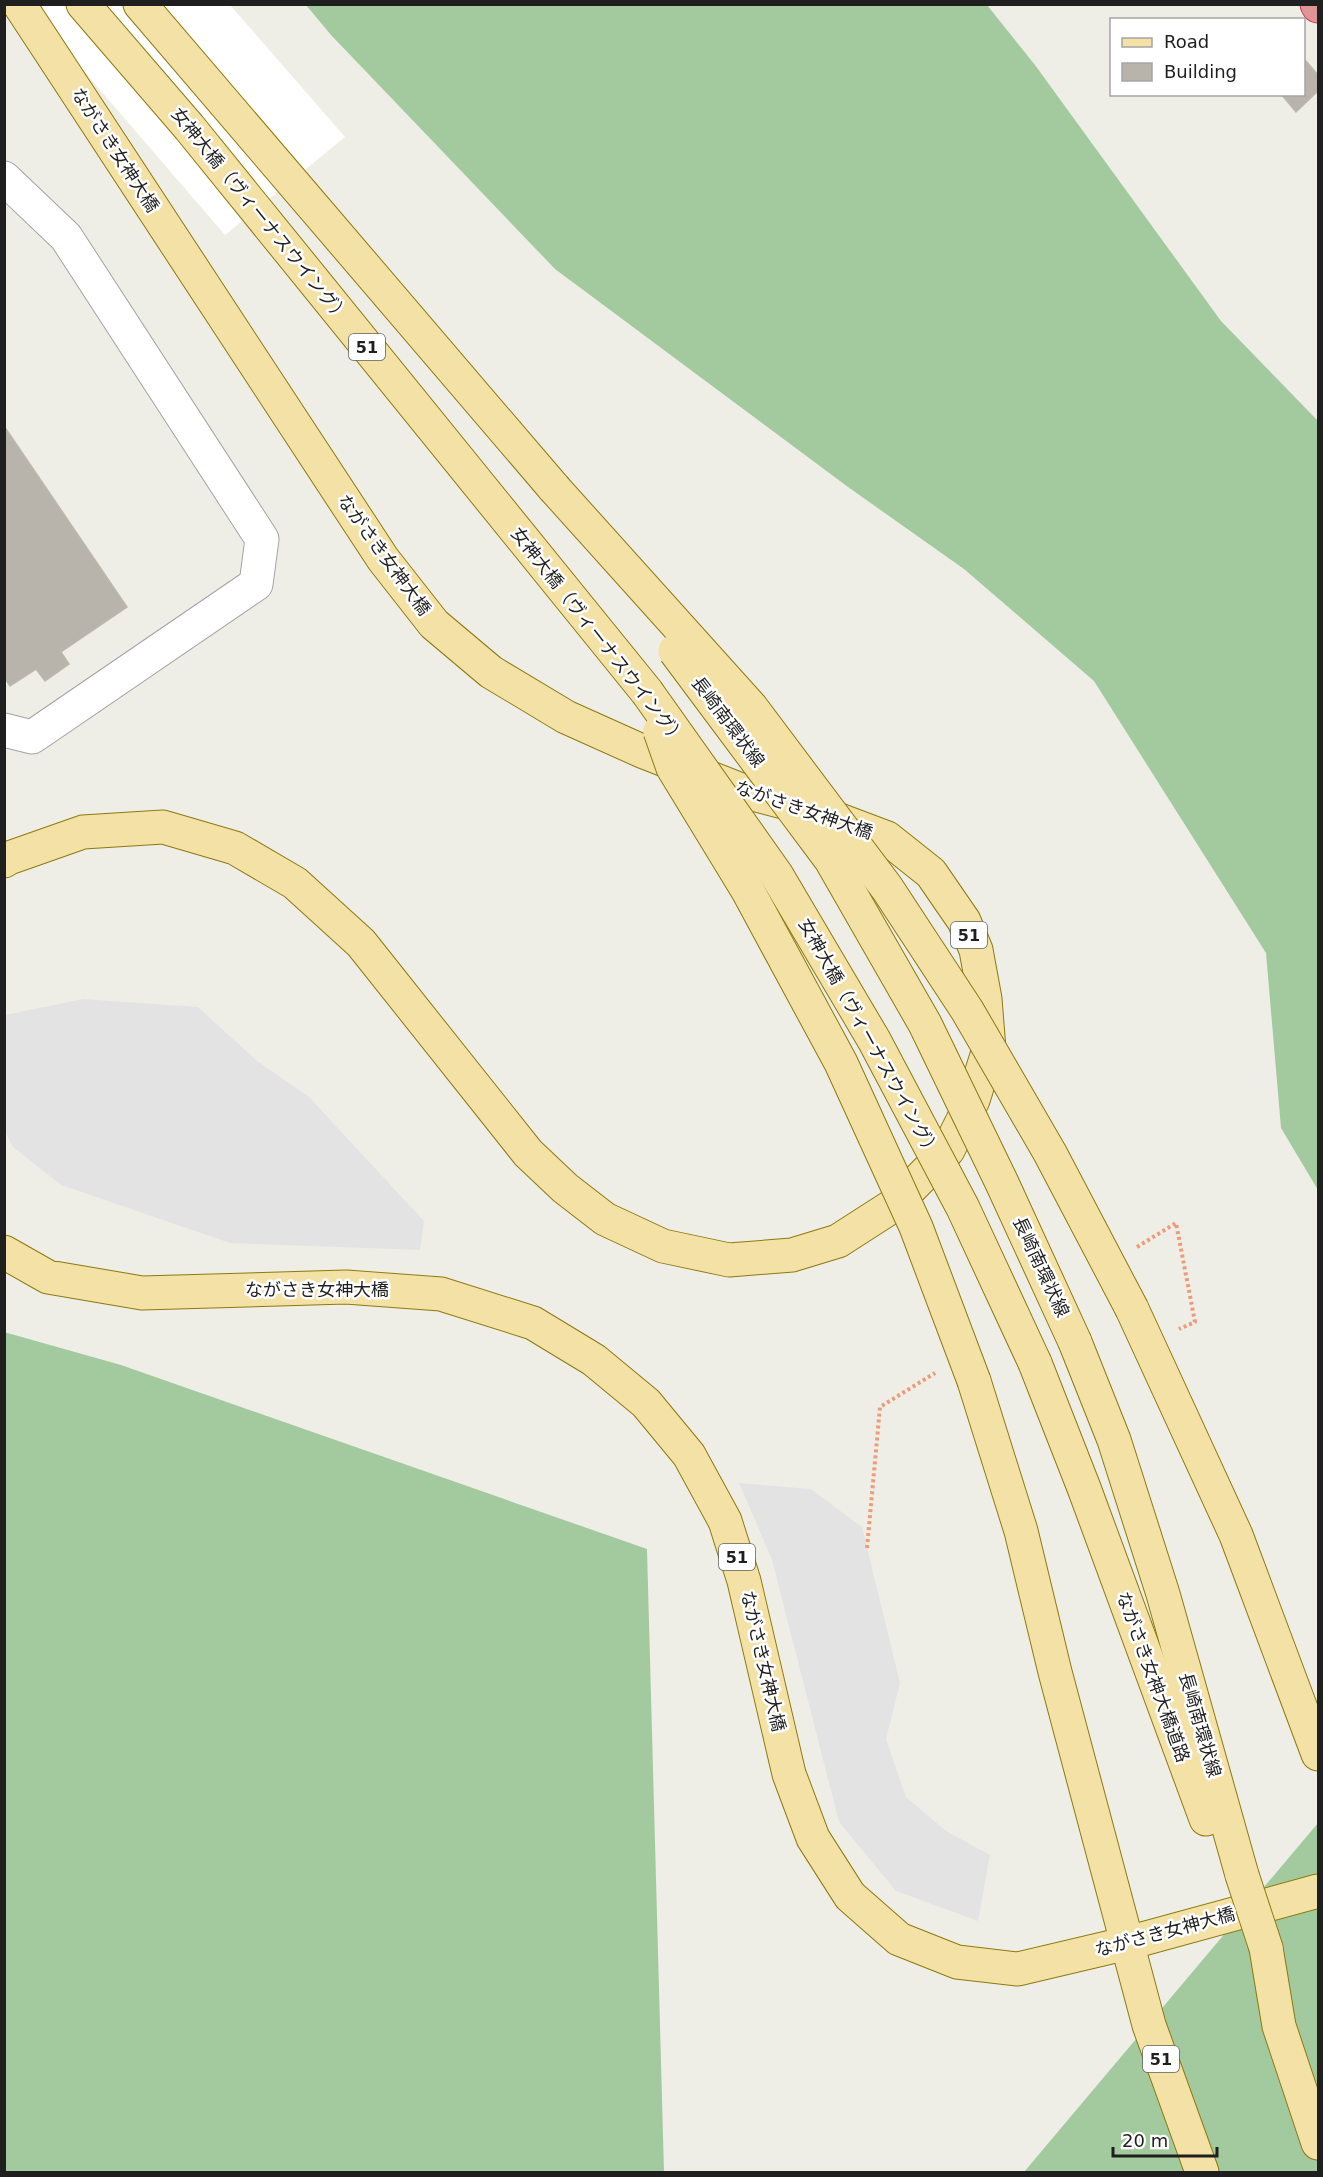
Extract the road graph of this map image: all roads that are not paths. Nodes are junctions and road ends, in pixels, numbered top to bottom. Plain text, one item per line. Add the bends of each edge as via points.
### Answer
1 (20, 4) edge
2 (83, 4) edge
3 (140, 4) edge
4 (4, 178) edge
5 (554, 488) junction
6 (647, 692) junction
7 (4, 730) edge
8 (4, 861) edge
9 (4, 1252) edge
10 (1035, 1363) joint
11 (1318, 1754) edge
12 (1235, 1879) junction
13 (1318, 1891) edge
14 (1128, 1943) junction
15 (1318, 2143) edge
16 (1202, 2172) edge

1 - 8 main road, ながさき女神大橋 / 51 via 383,559 434,624 491,672 566,717 749,793 810,809 887,838 931,873 964,921 981,975 989,1048 973,1100 948,1150 894,1205 838,1241 792,1255 729,1260 663,1246 606,1219 565,1188 528,1153 360,943 295,883 236,848 163,827 82,832
2 - 6 main road, 女神大橋（ヴィーナスウイング） / 51 via 189,127
3 - 5 main road, 51
4 - 7 lane via 66,237 262,538 256,584 32,737
5 - 11 main road, bridge via 751,706 887,888 967,1010 1050,1153 1132,1309 1236,1534
5 - 12 main road, 長崎南環状線 / 51, bridge via 831,860 925,1024 1076,1342 1114,1440 1163,1594
6 - 10 main road, 女神大橋（ヴィーナスウイング） / 51, bridge via 776,874 874,1040 963,1209
6 - 14 main road, bridge via 673,768 748,891 841,1063 916,1227 974,1381 1021,1531
9 - 14 main road, ながさき女神大橋 / 51 via 48,1277 142,1293 346,1287 441,1294 533,1323 594,1360 646,1403 689,1455 725,1521 744,1581 789,1774 813,1838 849,1896 899,1939 957,1962 1018,1969
10 - 12 main road, ながさき女神大橋道路 / 51 via 1208,1826
12 - 15 main road, 長崎南環状線 / 51, bridge
13 - 14 main road, ながさき女神大橋 / 51
14 - 16 main road, 51 via 1149,2025

